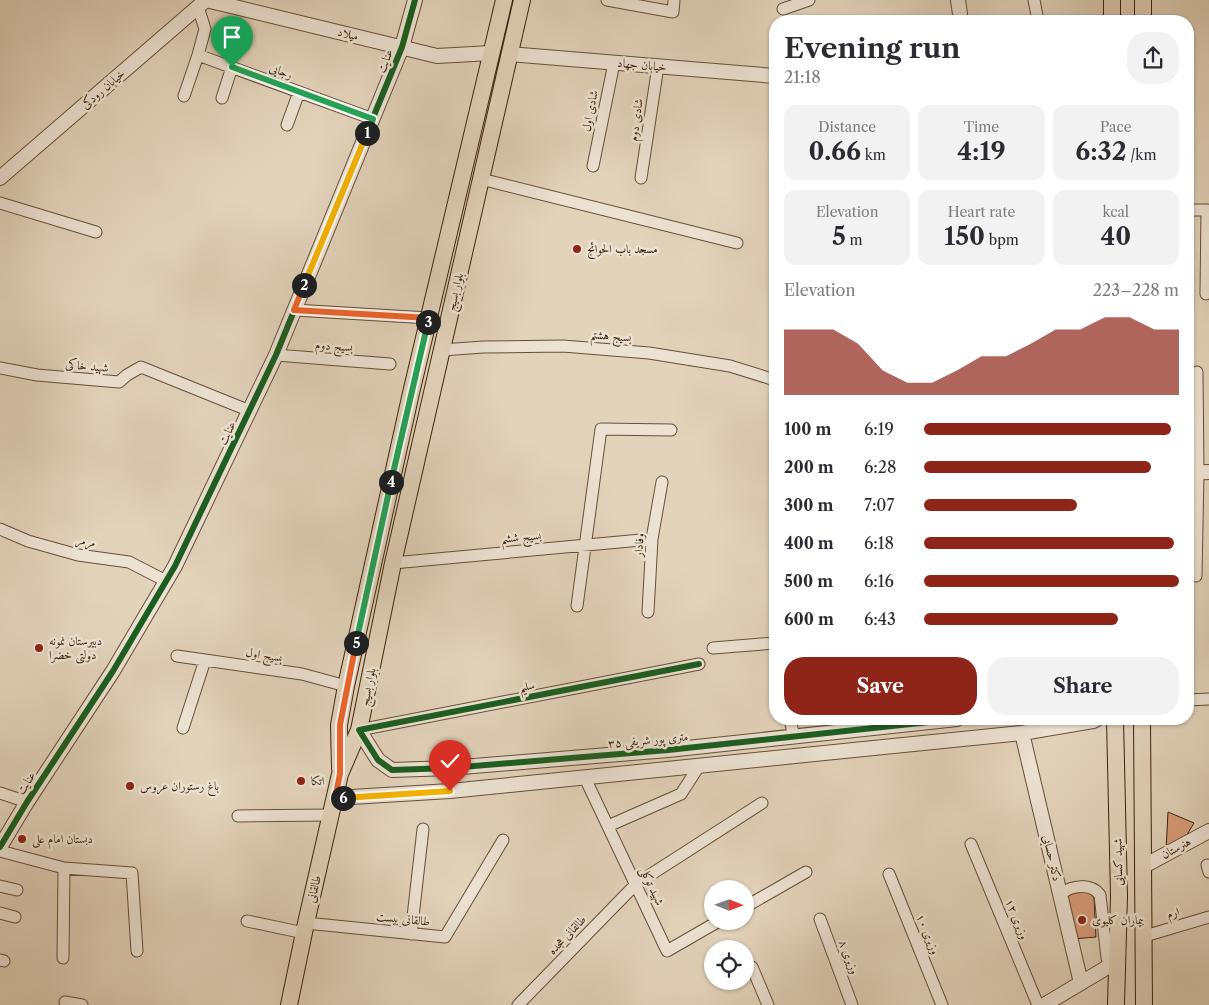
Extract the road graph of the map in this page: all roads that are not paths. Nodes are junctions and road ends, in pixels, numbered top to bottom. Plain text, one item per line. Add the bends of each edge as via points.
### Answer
1 (415, 0) edge
2 (504, 0) edge
3 (522, 0) edge
4 (607, 0) edge
5 (674, 0) edge
6 (809, 0) edge
7 (958, 0) edge
8 (1034, 0) edge
9 (1112, 0) edge
10 (1143, 0) edge
11 (203, 2) edge
12 (783, 9) dead end
13 (960, 15) edge
14 (1037, 15) edge
15 (1112, 15) edge
16 (1143, 15) edge
17 (402, 47) junction
18 (491, 52) junction
19 (509, 54) junction
20 (198, 55) junction
21 (614, 63) junction
22 (658, 66) junction
23 (232, 67) junction
24 (769, 75) edge
25 (299, 92) junction
26 (184, 96) dead end
27 (222, 98) dead end
28 (373, 119) junction
29 (287, 125) dead end
30 (593, 166) dead end
31 (0, 178) edge
32 (641, 178) dead end
33 (481, 179) junction
34 (0, 202) edge
35 (1194, 210) edge
36 (1208, 210) edge
37 (96, 232) dead end
38 (737, 243) dead end
39 (1206, 294) dead end
40 (294, 310) junction
41 (429, 318) junction
42 (442, 350) junction
43 (276, 355) junction
44 (390, 364) dead end
45 (0, 368) edge
46 (1197, 372) dead end
47 (769, 378) edge
48 (250, 411) junction
49 (671, 430) dead end
50 (1198, 472) edge
51 (662, 482) dead end
52 (0, 529) edge
53 (652, 539) junction
54 (586, 545) junction
55 (393, 563) junction
56 (1196, 576) dead end
57 (166, 581) junction
58 (577, 606) dead end
59 (648, 612) dead end
60 (769, 643) edge
61 (713, 648) dead end
62 (176, 656) dead end
63 (205, 660) junction
64 (699, 664) dead end
65 (346, 686) junction
66 (1209, 699) edge
67 (1194, 700) edge
68 (791, 725) edge
69 (856, 725) edge
70 (1069, 725) edge
71 (1115, 725) edge
72 (1142, 725) edge
73 (183, 728) dead end
74 (360, 730) junction
75 (1022, 733) junction
76 (794, 737) junction
77 (699, 766) junction
78 (418, 769) junction
79 (340, 774) junction
80 (585, 778) junction
81 (0, 793) edge
82 (419, 793) junction
83 (335, 798) junction
84 (27, 802) junction
85 (762, 803) dead end
86 (331, 815) junction
87 (238, 816) dead end
88 (608, 826) junction
89 (423, 829) dead end
90 (1209, 831) edge
91 (504, 840) dead end
92 (971, 844) dead end
93 (0, 849) edge
94 (1144, 866) junction
95 (64, 868) junction
96 (806, 872) dead end
97 (889, 874) dead end
98 (636, 884) junction
99 (0, 886) edge
100 (17, 890) dead end
101 (1061, 894) junction
102 (754, 902) edge
103 (0, 913) edge
104 (15, 917) dead end
105 (1209, 917) edge
106 (247, 920) dead end
107 (820, 920) dead end
108 (305, 928) junction
109 (704, 930) edge
110 (411, 934) junction
111 (1144, 936) junction
112 (137, 951) dead end
113 (63, 958) dead end
114 (1115, 965) junction
115 (754, 972) edge
116 (1081, 983) junction
117 (65, 1002) dead end
118 (82, 1005) edge
119 (289, 1005) edge
120 (518, 1005) edge
121 (768, 1005) edge
122 (852, 1005) edge
123 (942, 1005) edge
124 (1038, 1005) edge
125 (1044, 1005) edge
126 (1116, 1005) edge
127 (1144, 1005) edge

1 - 17 street, عنایت
2 - 18 main road, بلوار بسیج
3 - 19 main road, بلوار بسیج
4 - 5 street via 673,12
6 - 12 street
7 - 13 street
8 - 14 street
9 - 15 main road
10 - 16 main road
11 - 17 street, میلاد
11 - 20 street via 205,29
11 - 31 street, خیابان رودکی
17 - 18 street, میلاد via 437,56
17 - 28 street, عنایت
18 - 41 main road, بلوار بسیج
19 - 21 street, خیابان جهاد
19 - 33 main road, بلوار بسیج
20 - 23 street, رجایی
20 - 26 street
21 - 22 street, خیابان جهاد
21 - 30 street, شادی اول
22 - 24 street, خیابان جهاد
22 - 32 street, شادی دوم
23 - 25 street, رجایی
23 - 27 street
25 - 28 street, رجایی
25 - 29 street
28 - 40 street, عنایت
33 - 38 street
33 - 42 main road, بلوار بسیج
34 - 37 street
35 - 36 street
36 - 39 street
40 - 41 street
40 - 43 street, عنایت
41 - 65 main road, بلوار بسیج
42 - 47 street, بسیج هشتم via 563,346 649,353 730,366
42 - 55 main road, بلوار بسیج
43 - 44 street, بسيج دوم
43 - 48 street, عنایت
45 - 48 street, شهید خاکی via 37,375 119,382 141,367
46 - 50 street
48 - 57 street, عنایت
49 - 54 street via 601,429
50 - 56 street
51 - 53 street, وفادار
52 - 57 street, مرمر via 78,555 129,562
53 - 54 street, بسیج ششم
53 - 59 street, وفادار
54 - 55 street, بسیج ششم
54 - 58 street
55 - 74 main road, بلوار بسیج
57 - 84 street, عنایت via 113,671
60 - 61 street
62 - 63 street, بسیج اول
63 - 65 street, بسیج اول via 302,674
63 - 73 street
64 - 74 street, سلیم
65 - 79 main road, بلوار بسیج via 340,725
66 - 67 street
68 - 76 street
69 - 76 street, ۳۵ متری پور شریفی
70 - 75 street
71 - 114 main road, شهید کسایی via 1119,896
72 - 94 main road, شهید کسایی
74 - 78 street, ۳۵ متری پور شریفی via 378,760 392,770
74 - 79 main road, بلوار بسیج
75 - 77 street
75 - 101 street, دکتر حسابی
76 - 78 street, ۳۵ متری پور شریفی
77 - 80 street
77 - 88 street via 681,794
78 - 82 street
79 - 83 main road, طالقانی
80 - 82 street
80 - 88 street, شهید توکلی
81 - 84 street
82 - 83 street
83 - 86 main road, طالقانی
84 - 93 street, عنایت
85 - 98 street, طالقانی هجده
86 - 87 street
86 - 108 main road, طالقانی
88 - 98 street, شهید توکلی
89 - 110 street
90 - 94 street, هنرستان
91 - 110 street, طالقانی بیست via 445,937
92 - 124 street, وزيری ۱۲
93 - 95 street
94 - 111 main road, شهید کسایی
95 - 112 street via 132,873
95 - 113 street
96 - 102 street
97 - 123 street, وزیری ۱۰
98 - 109 street, شهید توکلی via 667,951
98 - 120 street, طالقانی هجده
99 - 100 street
101 - 114 street via 1075,887 1092,888 1100,895 1106,958
101 - 116 street, دکتر حسابی
103 - 104 street
105 - 111 street, ارم
106 - 108 street, طالقانی بیست
107 - 122 street, وزیری ۸
108 - 110 street, طالقانی بیست
108 - 119 main road, طالقانی
111 - 127 main road, شهید کسایی
114 - 116 street
114 - 126 main road, شهید کسایی
115 - 121 street
116 - 125 street
117 - 118 street

